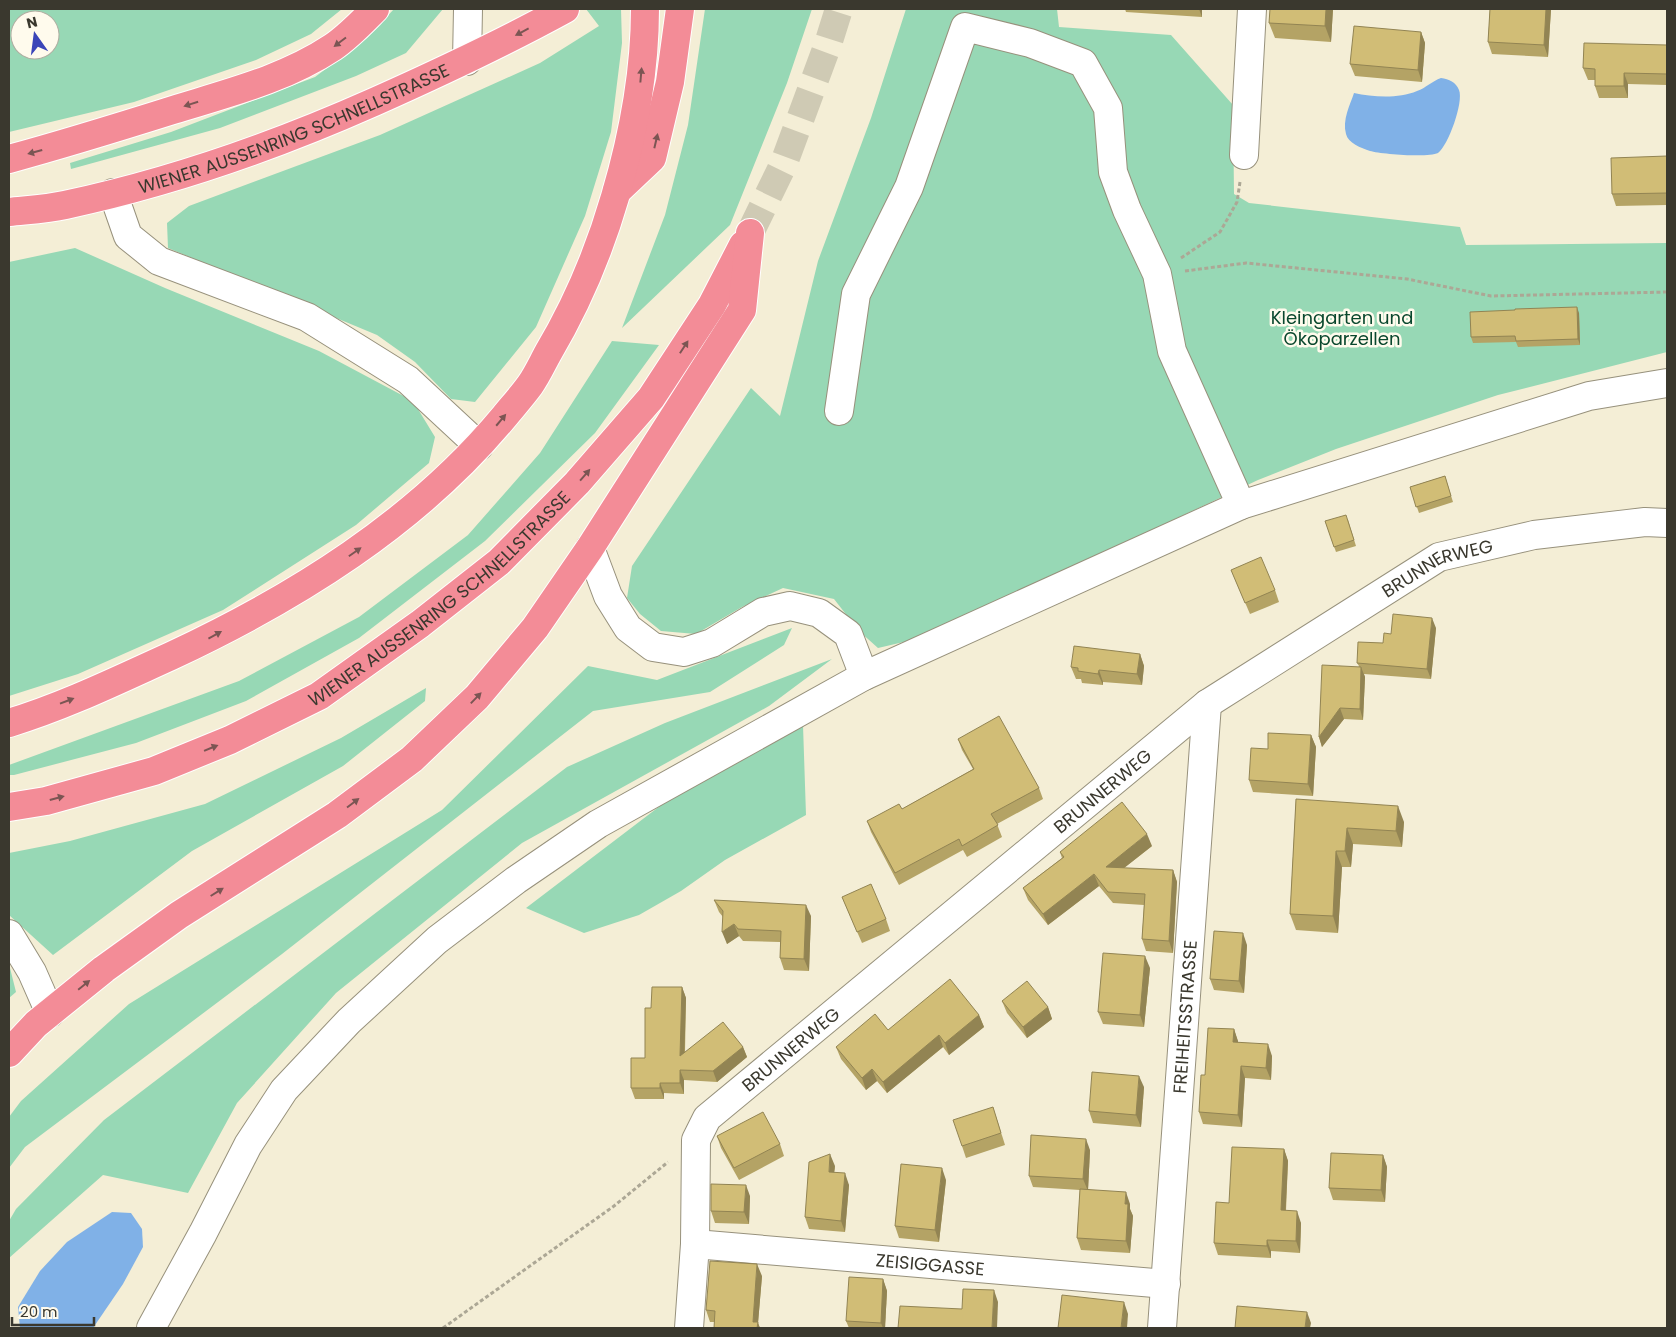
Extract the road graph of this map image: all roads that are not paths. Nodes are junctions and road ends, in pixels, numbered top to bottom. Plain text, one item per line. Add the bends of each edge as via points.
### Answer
1 (375, 9) edge
2 (468, 9) edge
3 (565, 9) edge
4 (645, 9) edge
5 (680, 9) edge
6 (1252, 9) edge
7 (966, 18) edge
8 (467, 61) junction
9 (1244, 155) road end
10 (9, 159) edge
11 (617, 191) junction
12 (113, 193) junction
13 (64, 205) junction
14 (9, 212) edge
15 (9, 220) edge
16 (1667, 383) edge
17 (839, 411) dead end
18 (479, 446) junction
19 (1241, 505) junction
20 (1667, 523) edge
21 (590, 548) junction
22 (864, 676) junction
23 (1208, 704) junction
24 (9, 723) edge
25 (9, 807) edge
26 (9, 934) edge
27 (50, 1014) junction
28 (9, 1053) edge
29 (694, 1244) junction
30 (1166, 1284) junction
31 (151, 1328) edge
32 (689, 1328) edge
33 (1162, 1328) edge

1 -> 10 highway via 333,47 272,78
2 - 8 street
3 -> 8 highway, WIENER AUSSENRING SCHNELLSTRASSE
11 -> 4 highway via 641,80
11 -> 5 highway via 652,158 670,82
6 - 9 street
7 - 17 street via 910,188 856,294
7 - 19 street via 1083,63 1108,108 1114,172 1157,274 1172,352
8 - 12 highway, WIENER AUSSENRING SCHNELLSTRASSE via 263,148
18 -> 11 highway via 530,384 568,318 603,238
12 - 13 highway, WIENER AUSSENRING SCHNELLSTRASSE
12 - 18 street via 128,236 159,261 307,317 408,380
13 - 14 highway, WIENER AUSSENRING SCHNELLSTRASSE
13 - 15 highway
16 - 19 street via 1590,396
24 -> 18 highway via 107,686 206,640 287,595 352,554 414,508
19 - 22 street
20 - 23 street, BRUNNERWEG via 1645,522 1534,535 1440,557
21 - 22 street via 608,596 628,628 653,647 684,652 712,644 763,612 790,606 819,612 848,634
25 -> 21 highway, WIENER AUSSENRING SCHNELLSTRASSE via 46,801 154,771 230,740 319,696 420,624 499,562 578,483 651,398 712,304 750,233 742,310
27 -> 21 highway via 104,968 180,915 337,815 412,759 477,697 536,628
22 - 31 street via 598,824 436,940 349,1021 284,1090 248,1145
23 - 29 street, BRUNNERWEG via 707,1118 696,1140
23 - 30 street, FREIHEITSSTRASSE
26 - 27 street via 32,972
27 - 28 highway
29 - 30 street, ZEISIGGASSE
29 - 32 street, BRUNNERWEG
30 - 33 street, FREIHEITSSTRASSE

